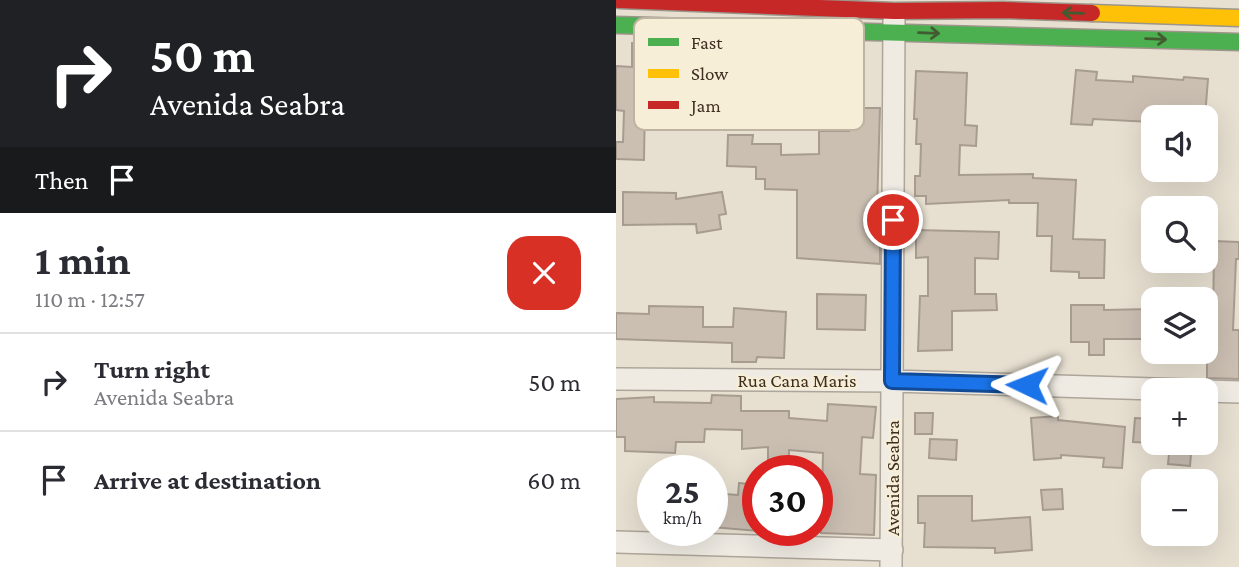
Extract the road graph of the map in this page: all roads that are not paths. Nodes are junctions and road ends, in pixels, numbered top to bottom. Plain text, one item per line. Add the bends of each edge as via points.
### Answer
1 (619, 0) edge
2 (894, 11) junction
3 (1239, 18) edge
4 (616, 25) edge
5 (634, 26) edge
6 (864, 32) edge
7 (894, 33) junction
8 (1239, 43) edge
9 (616, 379) edge
10 (892, 381) junction
11 (1141, 389) edge
12 (1218, 391) edge
13 (1239, 392) edge
14 (616, 542) edge
15 (891, 559) edge

1 - 2 street
3 -> 2 street
2 - 7 street, Avenida Seabra
4 - 5 street
6 - 7 street
7 -> 8 street
7 - 10 street, Avenida Seabra
9 - 10 street, Rua Cana Maris
10 - 11 street, Rua Cana Maris
10 - 15 street, Avenida Seabra
12 - 13 street
14 - 15 street

